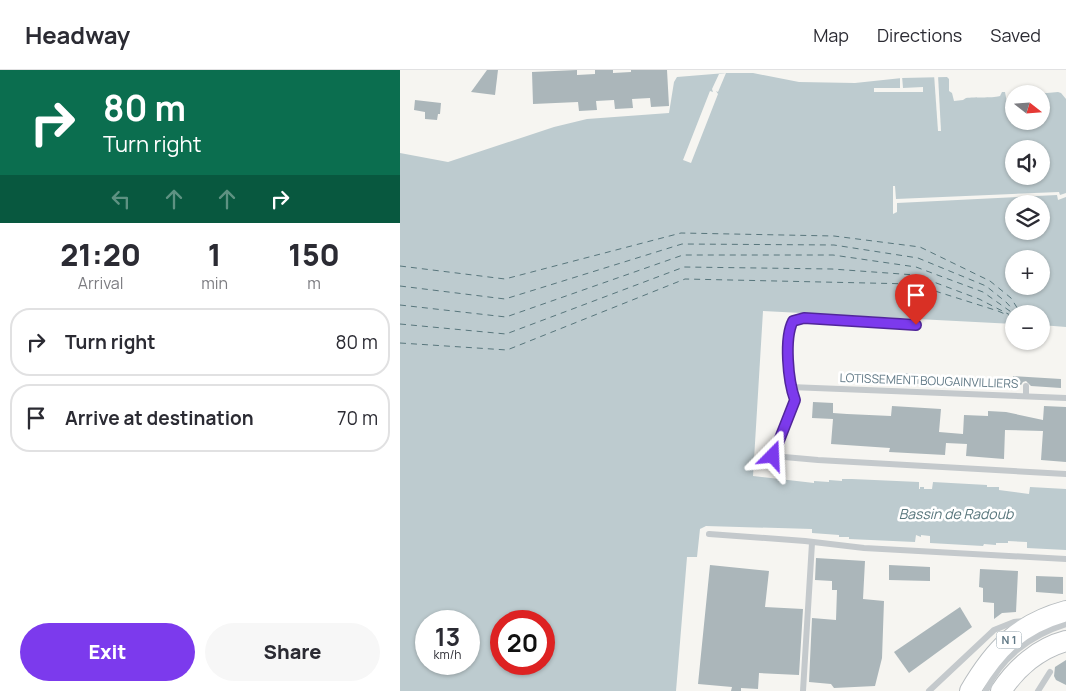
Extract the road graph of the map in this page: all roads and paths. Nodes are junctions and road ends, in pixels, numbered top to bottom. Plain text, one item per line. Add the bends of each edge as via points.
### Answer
1 (916, 325) dead end
2 (1026, 386) dead end
3 (790, 387) junction
4 (1026, 396) junction
5 (1066, 398) edge
6 (1066, 474) edge
7 (709, 534) dead end
8 (812, 543) junction
9 (1066, 559) edge
10 (1066, 611) edge
11 (1046, 618) junction
12 (1066, 624) edge
13 (1066, 641) edge
14 (1050, 672) dead end
15 (803, 691) edge
16 (929, 691) edge
17 (970, 691) edge
18 (986, 691) edge
19 (1001, 691) edge
20 (1038, 691) edge

1 - 3 lane via 804,318 793,321 788,336
2 - 4 lane
3 - 4 lane, LOTISSEMENT BOUGAINVILLIERS
3 - 6 lane via 795,400 773,456
4 - 5 lane, LOTISSEMENT BOUGAINVILLIERS
7 - 8 lane
8 - 9 lane
8 - 15 lane
10 - 11 main road, N 1
11 - 16 lane via 1014,622 994,630
11 - 17 main road, N 1 via 1004,643 984,666
12 - 18 lane via 1046,630 1016,650
13 - 19 main road, N 1 via 1030,658
14 - 20 lane

